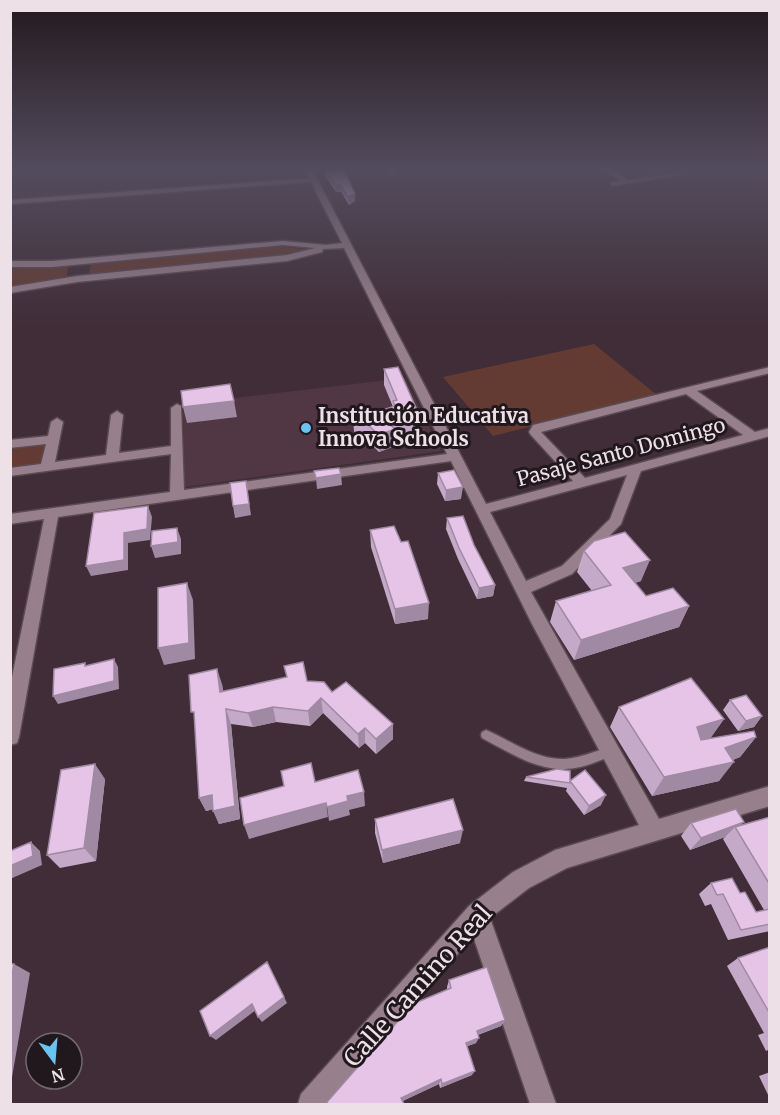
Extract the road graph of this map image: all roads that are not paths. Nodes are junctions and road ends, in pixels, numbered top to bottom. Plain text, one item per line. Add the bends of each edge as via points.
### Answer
1 (335, 221) edge
2 (346, 245) junction
3 (326, 247) junction
4 (78, 262) junction
5 (10, 264) edge
6 (77, 279) junction
7 (10, 290) edge
8 (770, 370) edge
9 (688, 390) junction
10 (177, 408) dead end
11 (117, 415) dead end
12 (57, 422) dead end
13 (770, 432) edge
14 (753, 437) junction
15 (53, 439) junction
16 (10, 444) edge
17 (177, 448) junction
18 (454, 457) junction
19 (112, 458) junction
20 (47, 466) junction
21 (636, 468) junction
22 (10, 472) edge
23 (582, 483) junction
24 (177, 495) junction
25 (482, 510) junction
26 (52, 513) junction
27 (10, 519) edge
28 (523, 590) junction
29 (486, 735) dead end
30 (10, 737) edge
31 (610, 752) junction
32 (770, 796) edge
33 (653, 829) junction
34 (477, 914) junction
35 (311, 1104) edge
36 (543, 1104) edge

1 - 2 street
2 - 3 street
2 - 18 street
3 - 4 street via 283,243
3 - 6 street via 287,258
4 - 5 street
4 - 6 street
6 - 7 street
8 - 9 street
9 - 14 street
9 - 23 street via 537,428 535,432
10 - 17 street
11 - 19 street
12 - 15 street
13 - 14 street, Pasaje Santo Domingo
14 - 21 street, Pasaje Santo Domingo
15 - 16 street
15 - 20 street
17 - 19 street
17 - 24 street
18 - 24 street
18 - 25 street
19 - 20 street
20 - 22 street
21 - 23 street, Pasaje Santo Domingo
21 - 28 street via 616,521 567,570
23 - 25 street, Pasaje Santo Domingo
24 - 26 street
25 - 28 street
26 - 27 street
26 - 30 street
28 - 31 street
29 - 31 lane via 525,755 549,762 566,764
31 - 33 street
32 - 33 street, Calle Camino Real
33 - 34 street, Calle Camino Real via 562,858 521,880
34 - 35 street, Calle Camino Real
34 - 36 street

